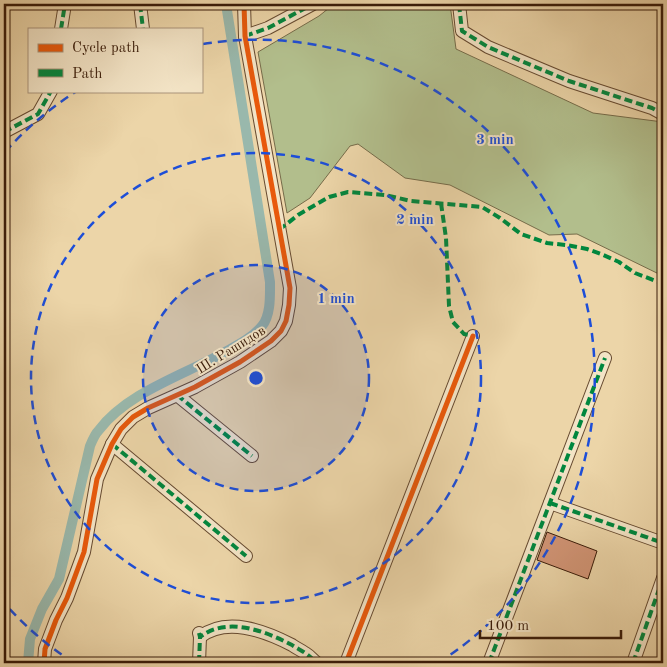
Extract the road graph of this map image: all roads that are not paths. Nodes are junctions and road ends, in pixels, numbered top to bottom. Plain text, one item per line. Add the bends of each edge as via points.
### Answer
1 (65, 4) edge
2 (140, 4) edge
3 (244, 4) edge
4 (313, 4) edge
5 (459, 4) edge
6 (61, 28) edge
7 (143, 28) edge
8 (246, 36) junction
9 (50, 92) edge
10 (663, 114) edge
11 (4, 132) edge
12 (474, 336) dead end
13 (605, 358) dead end
14 (177, 395) junction
15 (112, 444) junction
16 (252, 456) dead end
17 (550, 503) junction
18 (663, 543) edge
19 (246, 556) dead end
20 (663, 578) edge
21 (44, 663) edge
22 (199, 663) edge
23 (317, 663) edge
24 (346, 663) edge
25 (489, 663) edge
26 (633, 663) edge

1 - 6 street
2 - 7 street
3 - 8 street, Ш. Рашидов
4 - 8 street
5 - 10 street via 462,31 488,47
8 - 14 street, Ш. Рашидов via 290,288 289,305 281,331 271,341 240,362
9 - 11 street via 38,114
12 - 24 street
13 - 17 street
14 - 15 street, Ш. Рашидов via 133,417 121,428
14 - 16 street
15 - 19 street
15 - 21 street, Ш. Рашидов via 97,479 84,552 45,649
17 - 18 street
17 - 25 street
20 - 26 street
22 - 23 street via 200,635 226,627 262,631 305,652

